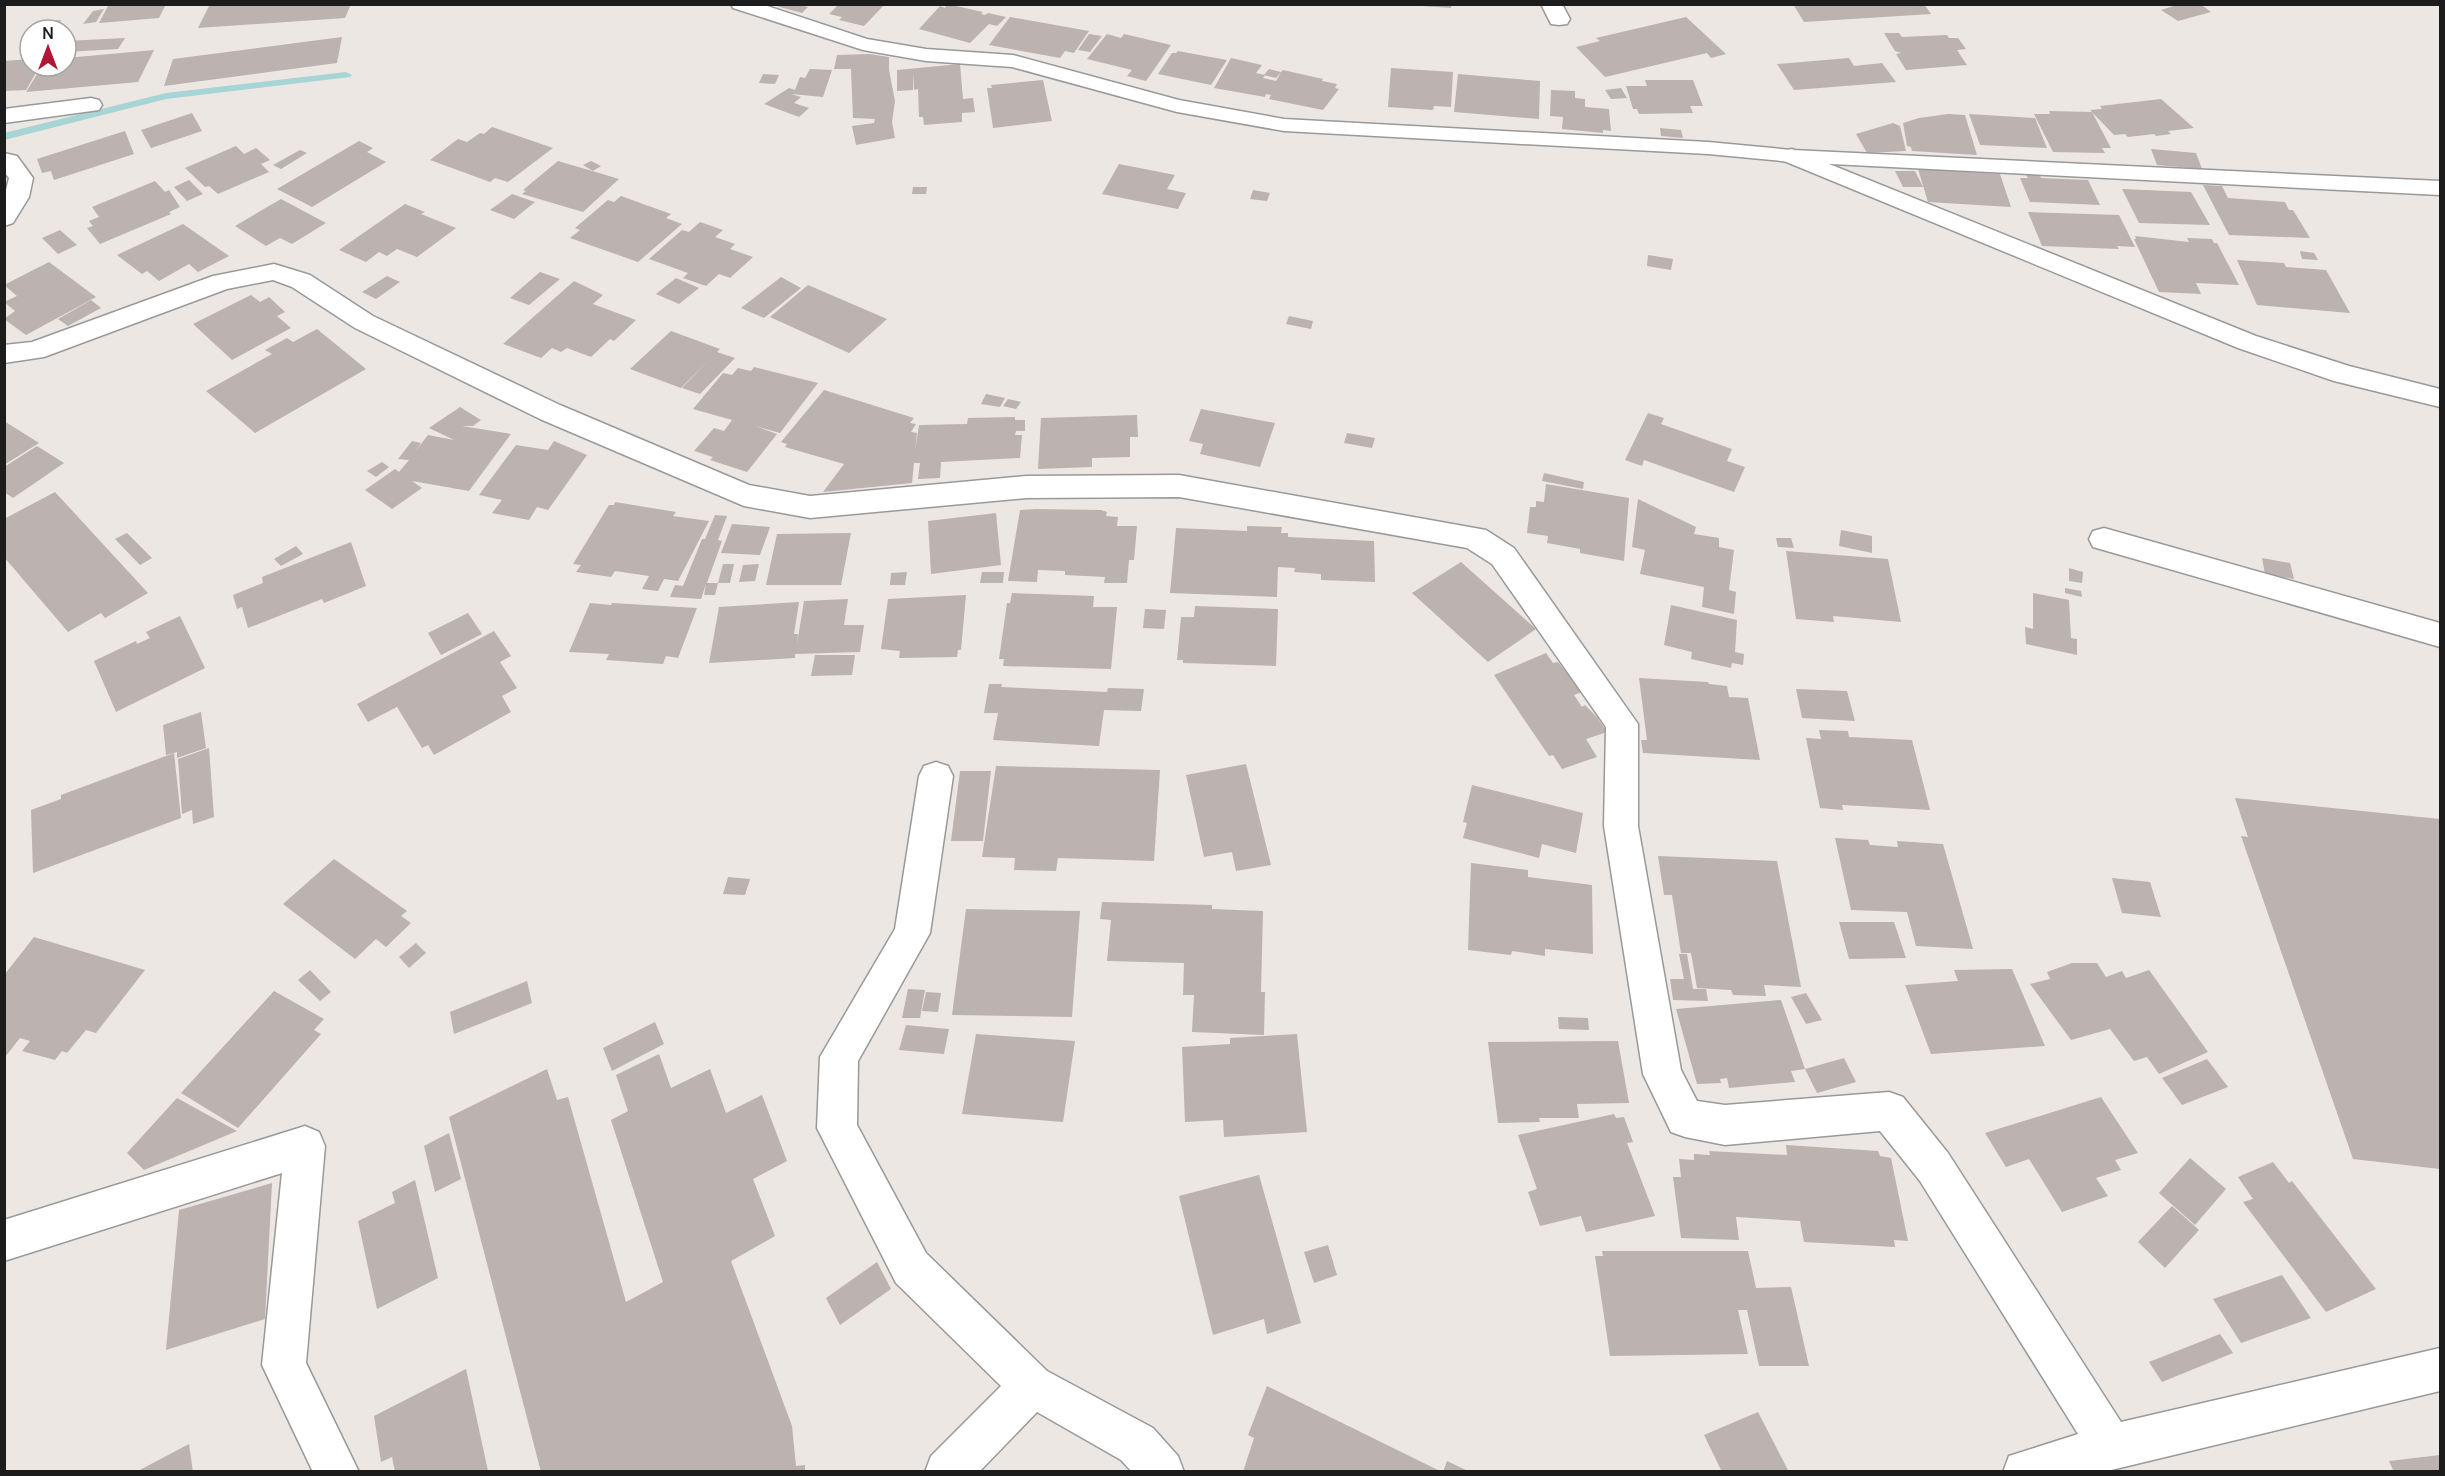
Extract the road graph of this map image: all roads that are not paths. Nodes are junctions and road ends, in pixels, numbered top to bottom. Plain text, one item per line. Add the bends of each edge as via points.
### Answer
1 (740, 4) edge
2 (91, 105) dead end
3 (4, 116) edge
4 (1792, 156) junction
5 (4, 160) edge
6 (2440, 188) edge
7 (4, 218) edge
8 (4, 354) edge
9 (2440, 398) edge
10 (2104, 540) dead end
11 (2440, 635) edge
12 (936, 776) dead end
13 (4, 1241) edge
14 (2440, 1370) edge
15 (1032, 1386) junction
16 (2111, 1447) junction
17 (337, 1472) edge
18 (947, 1472) edge
19 (1162, 1472) edge
20 (2025, 1472) edge

1 - 4 lane via 863,44 926,55 1013,61 1177,106 1284,125 1696,147
2 - 3 street
4 - 6 lane
4 - 9 street via 2247,342 2344,374
5 - 7 street via 21,178 17,197
8 - 16 street via 35,351 222,282 274,272 301,281 364,322 550,412 744,495 810,507 1026,488 1179,486 1475,538 1503,556 1623,724 1621,826 1662,1074 1685,1118 1725,1125 1889,1111 1934,1167
10 - 11 street
12 - 15 street via 912,933 839,1057 837,1128 911,1268
13 - 17 street via 305,1146 284,1365
14 - 16 street
15 - 18 street
15 - 19 street via 1137,1444
16 - 20 street

